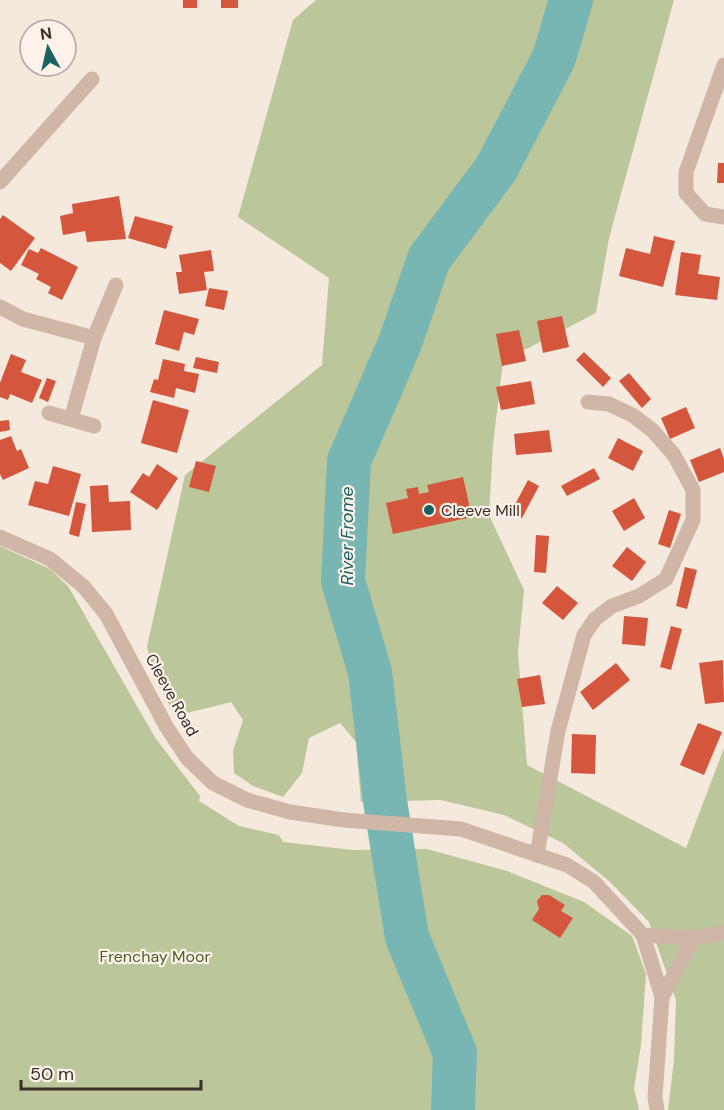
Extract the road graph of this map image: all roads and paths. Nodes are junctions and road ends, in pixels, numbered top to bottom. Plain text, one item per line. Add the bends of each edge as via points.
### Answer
1 (724, 66) edge
2 (92, 79) dead end
3 (0, 182) edge
4 (724, 217) edge
5 (116, 285) dead end
6 (0, 307) edge
7 (94, 338) junction
8 (588, 402) dead end
9 (49, 413) dead end
10 (71, 419) junction
11 (94, 426) dead end
12 (0, 537) edge
13 (537, 855) junction
14 (724, 933) edge
15 (643, 935) junction
16 (694, 938) junction
17 (662, 997) junction
18 (657, 1110) edge

1 - 4 street via 686,172 686,193 705,214
2 - 3 street
5 - 7 street
6 - 7 street via 23,319
7 - 10 street
8 - 13 street via 609,404 653,431 674,455 693,490 693,520 666,579 639,596 612,606 595,619 584,635 558,731
9 - 10 street
10 - 11 street
12 - 13 street, Cleeve Road via 50,559 83,586 106,614 187,758 213,783 247,800 290,812 460,829
13 - 15 street, Cleeve Road via 567,865 594,882
14 - 16 street
15 - 16 street
15 - 17 street
16 - 17 street
17 - 18 street

